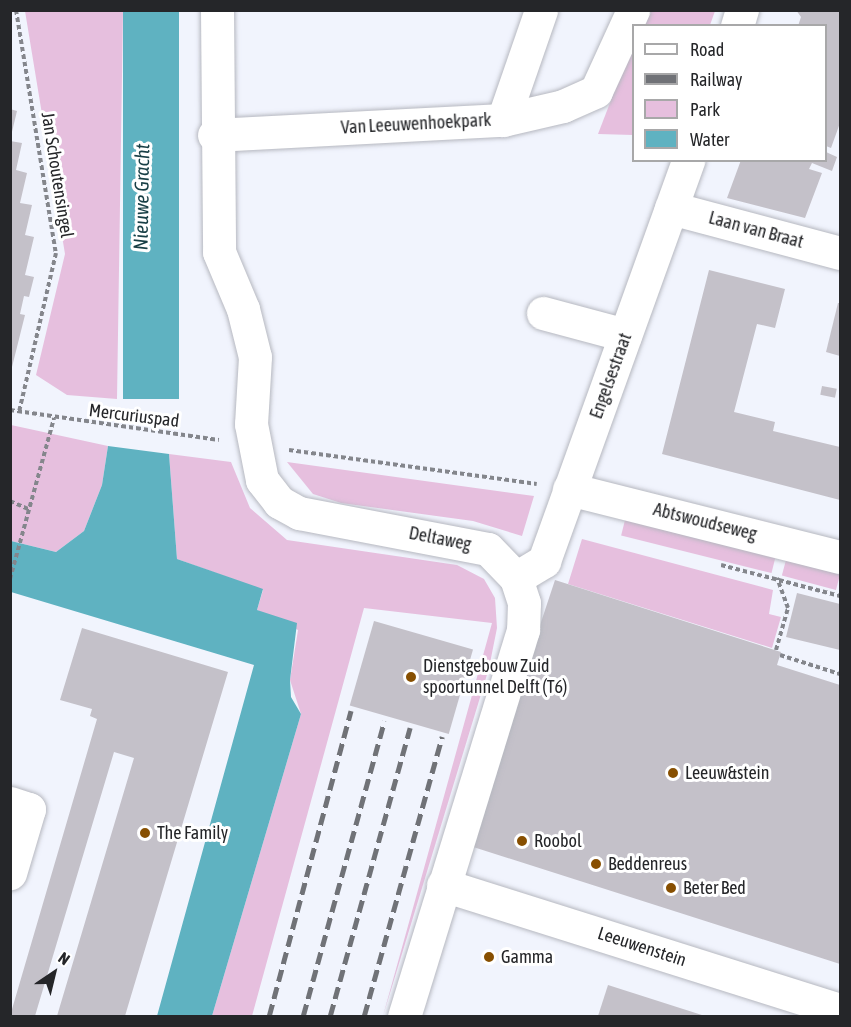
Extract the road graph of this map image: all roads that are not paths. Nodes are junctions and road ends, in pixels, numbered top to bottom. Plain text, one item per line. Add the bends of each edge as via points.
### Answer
1 (217, 10) edge
2 (541, 10) edge
3 (633, 10) edge
4 (503, 120) junction
5 (214, 135) junction
6 (687, 162) edge
7 (671, 208) junction
8 (840, 253) edge
9 (543, 313) dead end
10 (625, 335) junction
11 (569, 489) junction
12 (840, 557) edge
13 (516, 578) junction
14 (10, 803) edge
15 (10, 873) edge
16 (443, 885) junction
17 (840, 1010) edge
18 (404, 1017) edge

1 - 5 street
2 - 4 street, Van Leeuwenhoekpark
3 - 4 street via 596,91 563,106
4 - 5 street, Van Leeuwenhoekpark
5 - 13 street, Deltaweg via 219,252 243,309 255,357 250,404 262,480 279,502 299,513 468,542 488,549
6 - 7 street, Engelsestraat
7 - 8 street, Laan van Braat
7 - 10 street, Engelsestraat
9 - 10 street
10 - 11 street, Engelsestraat
11 - 12 street, Abtswoudseweg
11 - 13 street, Engelsestraat via 544,561
13 - 16 street, Deltaweg via 525,611 522,630
14 - 15 street via 29,809
16 - 17 street, Leeuwenstein
16 - 18 street, Deltaweg

